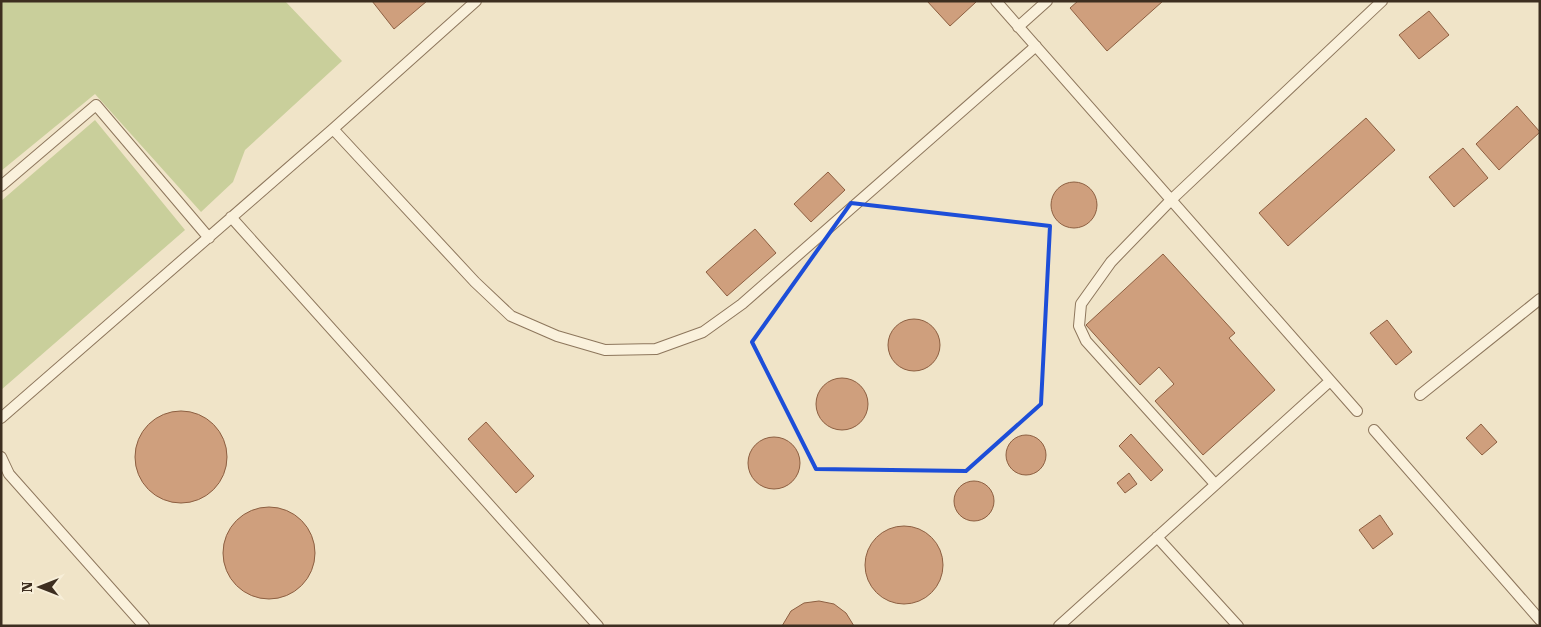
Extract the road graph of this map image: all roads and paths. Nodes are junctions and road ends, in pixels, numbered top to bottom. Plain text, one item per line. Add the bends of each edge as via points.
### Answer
1 (476, 1) edge
2 (996, 1) edge
3 (1047, 1) edge
4 (1382, 1) edge
5 (1018, 27) junction
6 (1036, 46) junction
7 (333, 129) junction
8 (1, 186) edge
9 (1171, 200) junction
10 (231, 217) junction
11 (209, 238) junction
12 (1540, 299) edge
13 (1330, 381) junction
14 (1420, 395) dead end
15 (1357, 411) dead end
16 (1, 418) edge
17 (1374, 430) dead end
18 (1, 457) edge
19 (1215, 484) junction
20 (1157, 537) junction
21 (1540, 620) edge
22 (144, 626) edge
23 (598, 626) edge
24 (1059, 626) edge
25 (1238, 626) edge

1 - 7 lane
2 - 5 lane
3 - 5 lane
4 - 9 lane
5 - 6 lane
6 - 7 lane via 742,304 702,332 656,349 605,350 557,336 511,316 475,282
6 - 9 lane
7 - 10 lane
8 - 11 lane via 96,105
9 - 13 lane
9 - 19 lane via 1111,262 1081,304 1079,326 1086,341
10 - 11 lane
10 - 23 lane
11 - 16 lane
12 - 14 lane
13 - 15 lane
13 - 19 lane
17 - 21 lane
18 - 22 lane via 9,474
19 - 20 lane
20 - 24 lane
20 - 25 lane

